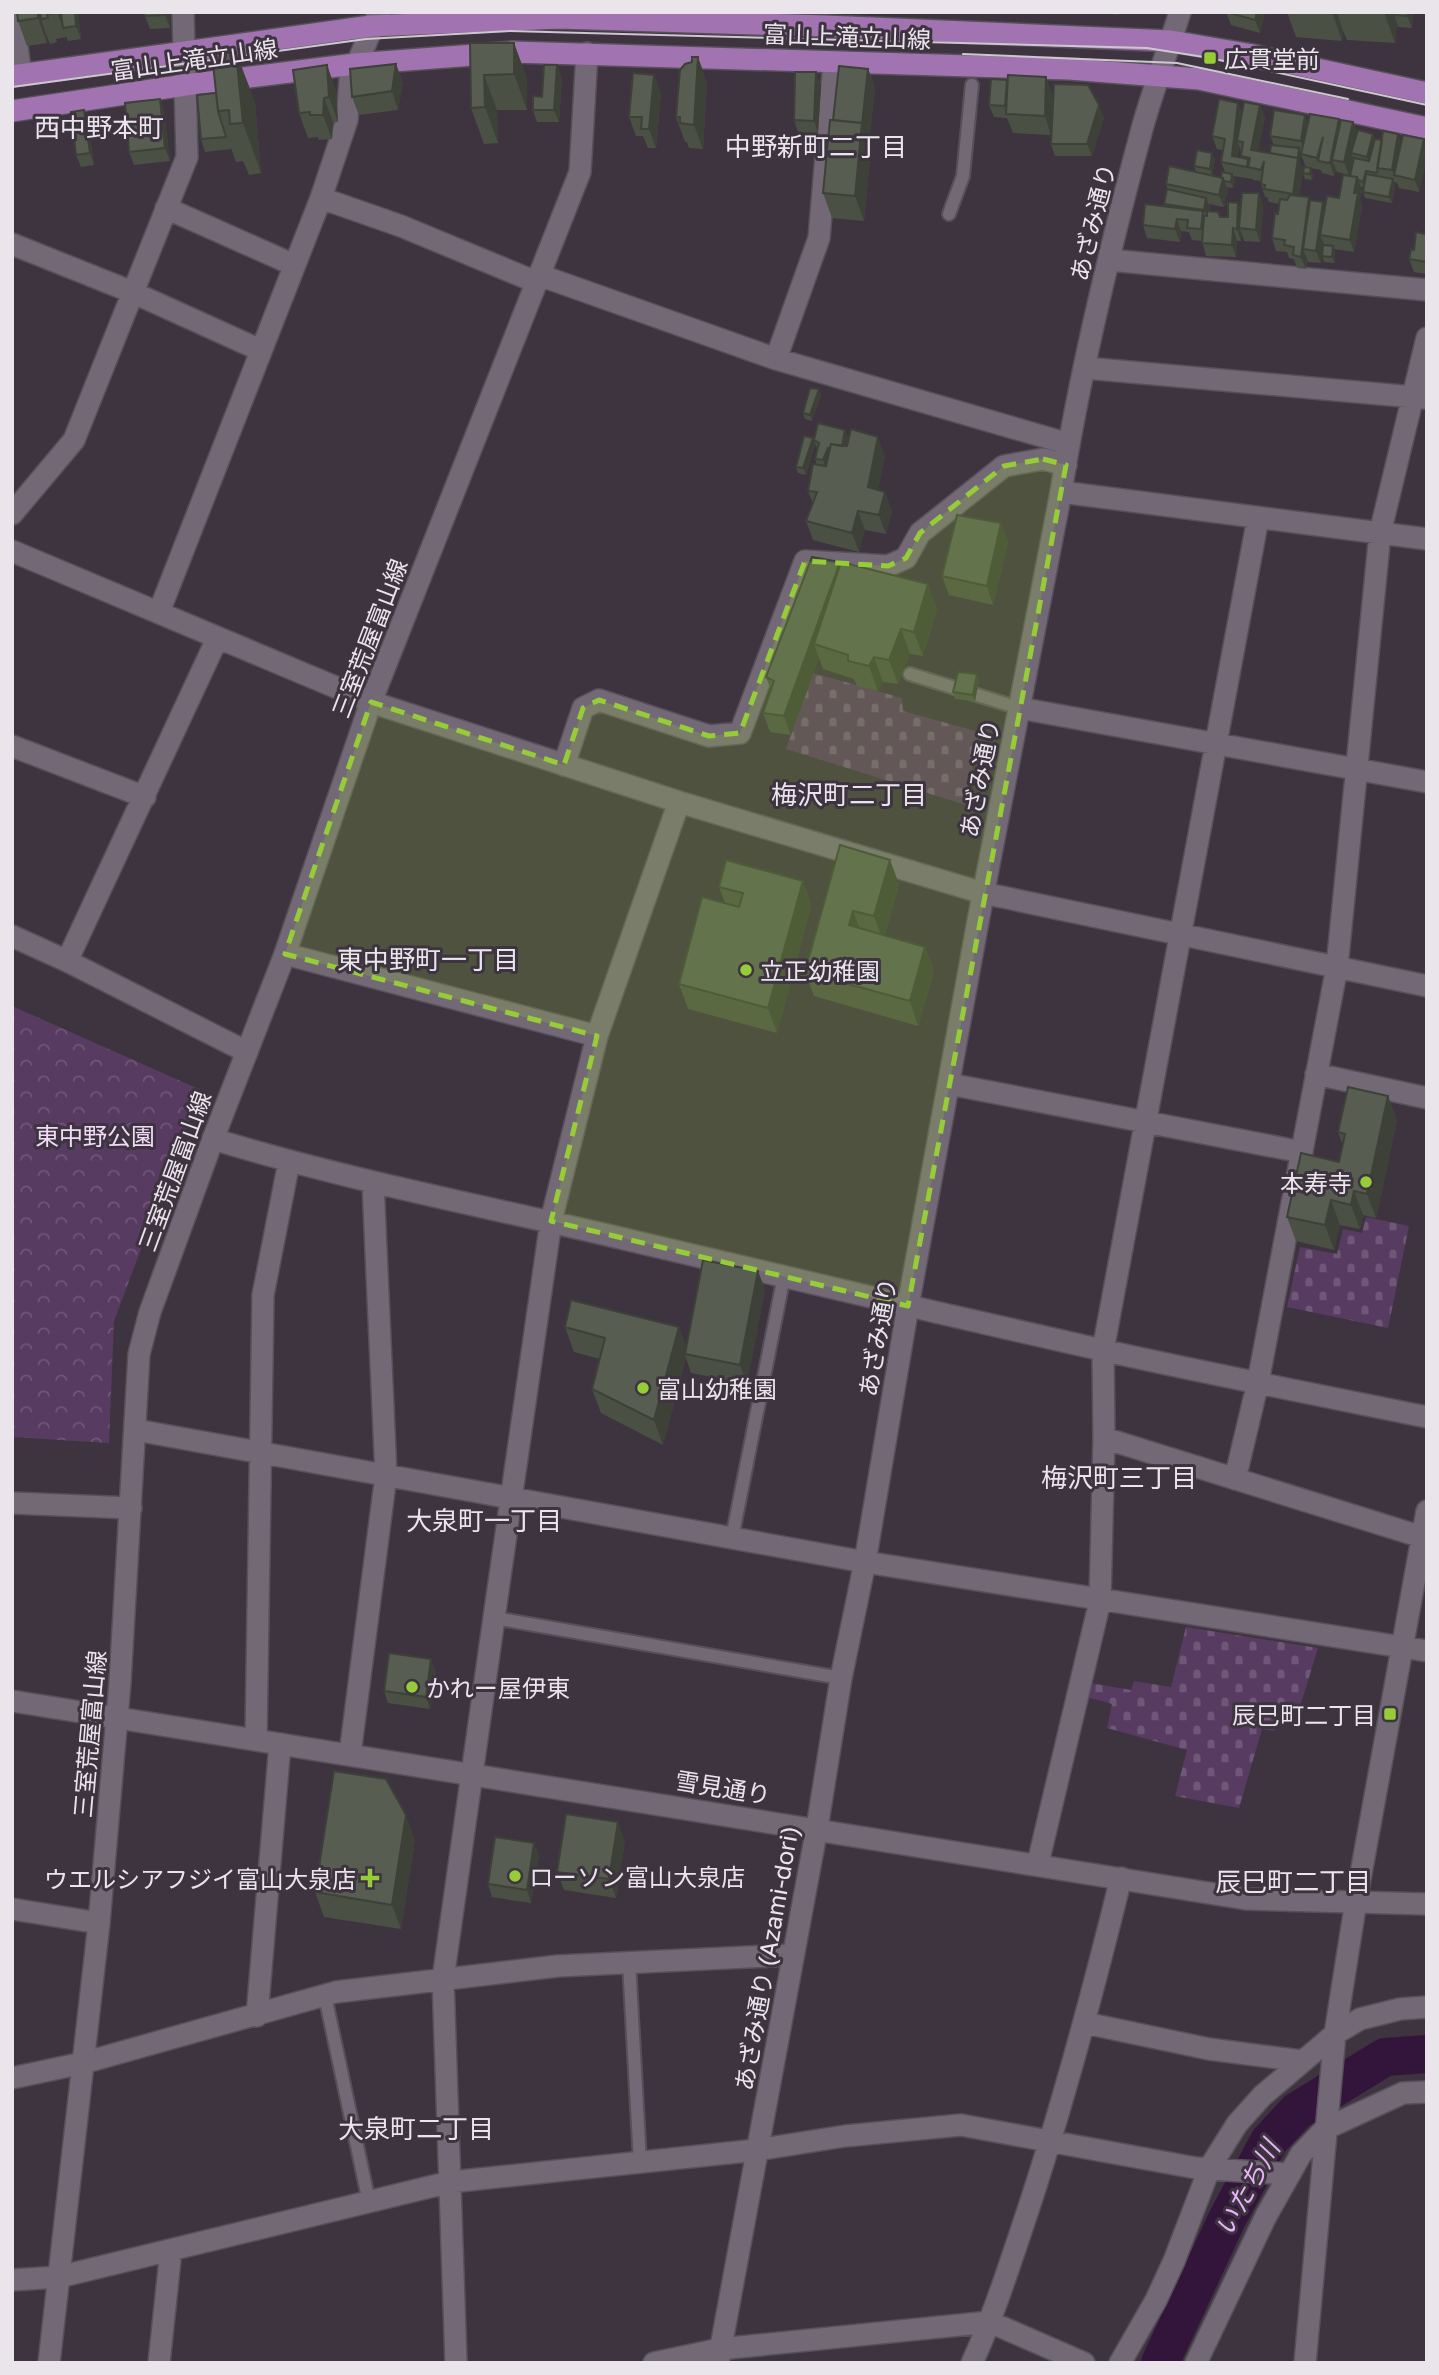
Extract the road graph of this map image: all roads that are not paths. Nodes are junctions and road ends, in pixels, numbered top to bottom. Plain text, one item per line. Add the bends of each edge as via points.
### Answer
1 (12, 12) edge
2 (183, 12) edge
3 (1180, 12) edge
4 (559, 15) edge
5 (375, 19) edge
6 (825, 19) edge
7 (1171, 41) junction
8 (185, 52) junction
9 (587, 53) junction
10 (834, 62) junction
11 (355, 64) junction
12 (1160, 74) junction
13 (16, 75) edge
14 (185, 85) junction
15 (972, 85) dead end
16 (1427, 93) edge
17 (12, 111) edge
18 (1427, 128) edge
19 (321, 198) junction
20 (166, 208) junction
21 (949, 214) dead end
22 (12, 244) edge
23 (1109, 260) junction
24 (294, 265) junction
25 (537, 279) junction
26 (1427, 290) edge
27 (132, 292) junction
28 (1427, 338) edge
29 (260, 350) junction
30 (776, 359) junction
31 (1085, 368) junction
32 (1420, 397) edge
33 (1067, 454) junction
34 (1061, 492) junction
35 (12, 514) edge
36 (1258, 518) junction
37 (1380, 533) junction
38 (1427, 540) edge
39 (12, 551) edge
40 (159, 612) junction
41 (217, 639) junction
42 (910, 674) dead end
43 (371, 702) junction
44 (1019, 708) junction
45 (1215, 744) junction
46 (12, 746) edge
47 (564, 765) junction
48 (1356, 770) junction
49 (1427, 782) edge
50 (145, 797) junction
51 (679, 802) junction
52 (983, 893) junction
53 (1179, 934) junction
54 (12, 936) edge
55 (285, 954) junction
56 (67, 961) junction
57 (1337, 967) junction
58 (1427, 986) edge
59 (597, 1036) junction
60 (247, 1052) junction
61 (1316, 1074) junction
62 (949, 1084) junction
63 (1427, 1098) edge
64 (1146, 1122) junction
65 (213, 1139) junction
66 (1302, 1152) junction
67 (289, 1162) junction
68 (373, 1183) junction
69 (551, 1221) junction
70 (785, 1276) junction
71 (908, 1306) junction
72 (1103, 1350) junction
73 (1258, 1382) junction
74 (1427, 1418) edge
75 (136, 1430) junction
76 (1104, 1438) junction
77 (262, 1453) junction
78 (386, 1475) junction
79 (1235, 1479) junction
80 (512, 1498) junction
81 (12, 1503) edge
82 (131, 1508) junction
83 (1427, 1511) edge
84 (1422, 1537) junction
85 (732, 1538) junction
86 (865, 1562) junction
87 (1100, 1601) junction
88 (494, 1618) junction
89 (1401, 1648) junction
90 (1427, 1651) edge
91 (841, 1678) junction
92 (12, 1700) edge
93 (117, 1717) junction
94 (256, 1739) junction
95 (280, 1744) junction
96 (350, 1754) junction
97 (472, 1775) junction
98 (817, 1828) junction
99 (1038, 1863) junction
100 (1121, 1878) junction
101 (1356, 1901) junction
102 (1427, 1904) edge
103 (12, 1909) edge
104 (99, 1923) junction
105 (793, 1955) junction
106 (629, 1962) junction
107 (443, 1979) junction
108 (325, 1996) junction
109 (1427, 2007) edge
110 (257, 2016) junction
111 (1085, 2023) junction
112 (1335, 2034) junction
113 (1301, 2061) junction
114 (83, 2063) junction
115 (12, 2078) edge
116 (1427, 2092) edge
117 (1325, 2129) junction
118 (1051, 2142) junction
119 (757, 2150) junction
120 (640, 2162) junction
121 (1210, 2168) junction
122 (1285, 2174) junction
123 (450, 2182) junction
124 (369, 2202) junction
125 (171, 2250) junction
126 (59, 2277) junction
127 (12, 2280) edge
128 (990, 2322) junction
129 (719, 2356) edge
130 (49, 2363) edge
131 (159, 2363) edge
132 (456, 2363) edge
133 (654, 2363) edge
134 (972, 2363) edge
135 (1084, 2363) edge
136 (1120, 2363) edge
137 (1196, 2363) edge
138 (1305, 2363) edge

1 - 13 street
2 - 8 street
3 - 7 street, あざみ通り
4 - 5 main road, 富山上滝立山線
4 - 6 main road, 富山上滝立山線
5 - 8 main road, 富山上滝立山線
5 - 11 street
6 - 7 main road, 富山上滝立山線
7 - 12 street, あざみ通り
7 - 16 main road, 富山上滝立山線
8 - 13 main road, 富山上滝立山線
8 - 14 street
9 - 10 main road, 富山上滝立山線
9 - 11 main road, 富山上滝立山線 via 513,52
9 - 25 street, 三室荒屋富山線 via 580,172
10 - 12 main road, 富山上滝立山線
10 - 30 street via 819,238
11 - 14 main road, 富山上滝立山線
11 - 19 street via 347,120
12 - 18 main road, 富山上滝立山線
12 - 23 street, あざみ通り
14 - 17 main road, 富山上滝立山線
14 - 20 street via 187,157
15 - 21 lane via 963,176
19 - 24 street
19 - 25 street
20 - 24 street
20 - 27 street
22 - 27 street
23 - 26 street
23 - 31 street, あざみ通り
24 - 29 street
25 - 30 street
25 - 43 street, 三室荒屋富山線
27 - 29 street
27 - 35 street via 74,440
28 - 32 street
29 - 40 street
30 - 33 street
31 - 32 street
31 - 33 street, あざみ通り
32 - 37 street
33 - 34 street, あざみ通り
33 - 47 street via 1004,467 920,533 906,558 888,566 805,561 740,733 709,736 599,701 583,708
34 - 36 street
34 - 44 street, あざみ通り
36 - 37 street
36 - 45 street
37 - 38 street
37 - 48 street
39 - 40 street
40 - 41 street
41 - 43 street
41 - 50 street
42 - 44 lane
43 - 47 street
43 - 55 street, 三室荒屋富山線
44 - 45 street
44 - 52 street, あざみ通り
45 - 48 street
45 - 53 street
46 - 50 street
47 - 51 street
48 - 49 street
48 - 57 street
50 - 56 street
51 - 52 street
51 - 59 street
52 - 53 street
52 - 62 street, あざみ通り
53 - 57 street
53 - 64 street
54 - 56 street
55 - 59 street
55 - 60 street, 三室荒屋富山線
56 - 60 street
57 - 58 street
57 - 61 street
59 - 69 street
60 - 65 street, 三室荒屋富山線
61 - 63 street
61 - 66 street
62 - 64 street
62 - 71 street, あざみ通り
64 - 66 street
64 - 72 street
65 - 67 street
65 - 75 street, 三室荒屋富山線 via 150,1312 139,1354
66 - 73 street
67 - 68 street
67 - 77 street via 263,1295
68 - 69 street
68 - 78 street
69 - 70 street
69 - 80 street
70 - 71 street
70 - 85 lane
71 - 72 street
71 - 86 street, あざみ通り
72 - 73 street
72 - 76 street
73 - 74 street
73 - 79 street
75 - 77 street
75 - 82 street, 三室荒屋富山線
76 - 79 street
76 - 87 street
77 - 78 street
77 - 94 street
78 - 80 street
78 - 96 street
79 - 84 street
80 - 85 street
80 - 88 street
81 - 82 street
82 - 93 street, 三室荒屋富山線
83 - 84 street
84 - 89 street
85 - 86 street
86 - 87 street
86 - 91 street, あざみ通り (Azami-dori)
87 - 89 street
87 - 99 street
88 - 91 lane
88 - 97 street
89 - 90 street
89 - 101 street
91 - 98 street, あざみ通り (Azami-dori)
92 - 93 street, 雪見通り
93 - 94 street, 雪見通り
93 - 104 street, 三室荒屋富山線
94 - 95 street, 雪見通り
95 - 96 street, 雪見通り
95 - 110 street
96 - 97 street, 雪見通り
97 - 98 street, 雪見通り
97 - 107 street
98 - 99 street, 雪見通り
98 - 105 street, あざみ通り (Azami-dori)
99 - 100 street, 雪見通り
100 - 101 street, 雪見通り via 1247,1899
100 - 111 street
101 - 102 street, 雪見通り
101 - 112 street
103 - 104 street
104 - 114 street, 三室荒屋富山線
105 - 106 street
105 - 119 street, あざみ通り (Azami-dori)
106 - 107 street
106 - 120 lane
107 - 108 street
107 - 123 street
108 - 110 street
108 - 124 lane
109 - 112 street via 1360,2019
110 - 114 street
111 - 113 street via 1209,2049
111 - 118 street
112 - 113 street
112 - 117 street
113 - 121 street via 1237,2124
114 - 115 street
114 - 126 street, 三室荒屋富山線
116 - 117 street via 1403,2093
117 - 122 street
117 - 138 street
118 - 119 street via 961,2125
118 - 121 street
118 - 128 street
119 - 120 street
119 - 129 street, あざみ通り (Azami-dori)
120 - 123 street
121 - 122 street
121 - 136 street via 1174,2261
122 - 137 street
123 - 124 street
123 - 132 street
124 - 125 street
125 - 126 street
125 - 131 street
126 - 127 street
126 - 130 street, 三室荒屋富山線
128 - 129 street
128 - 134 street
128 - 135 street
129 - 133 street

